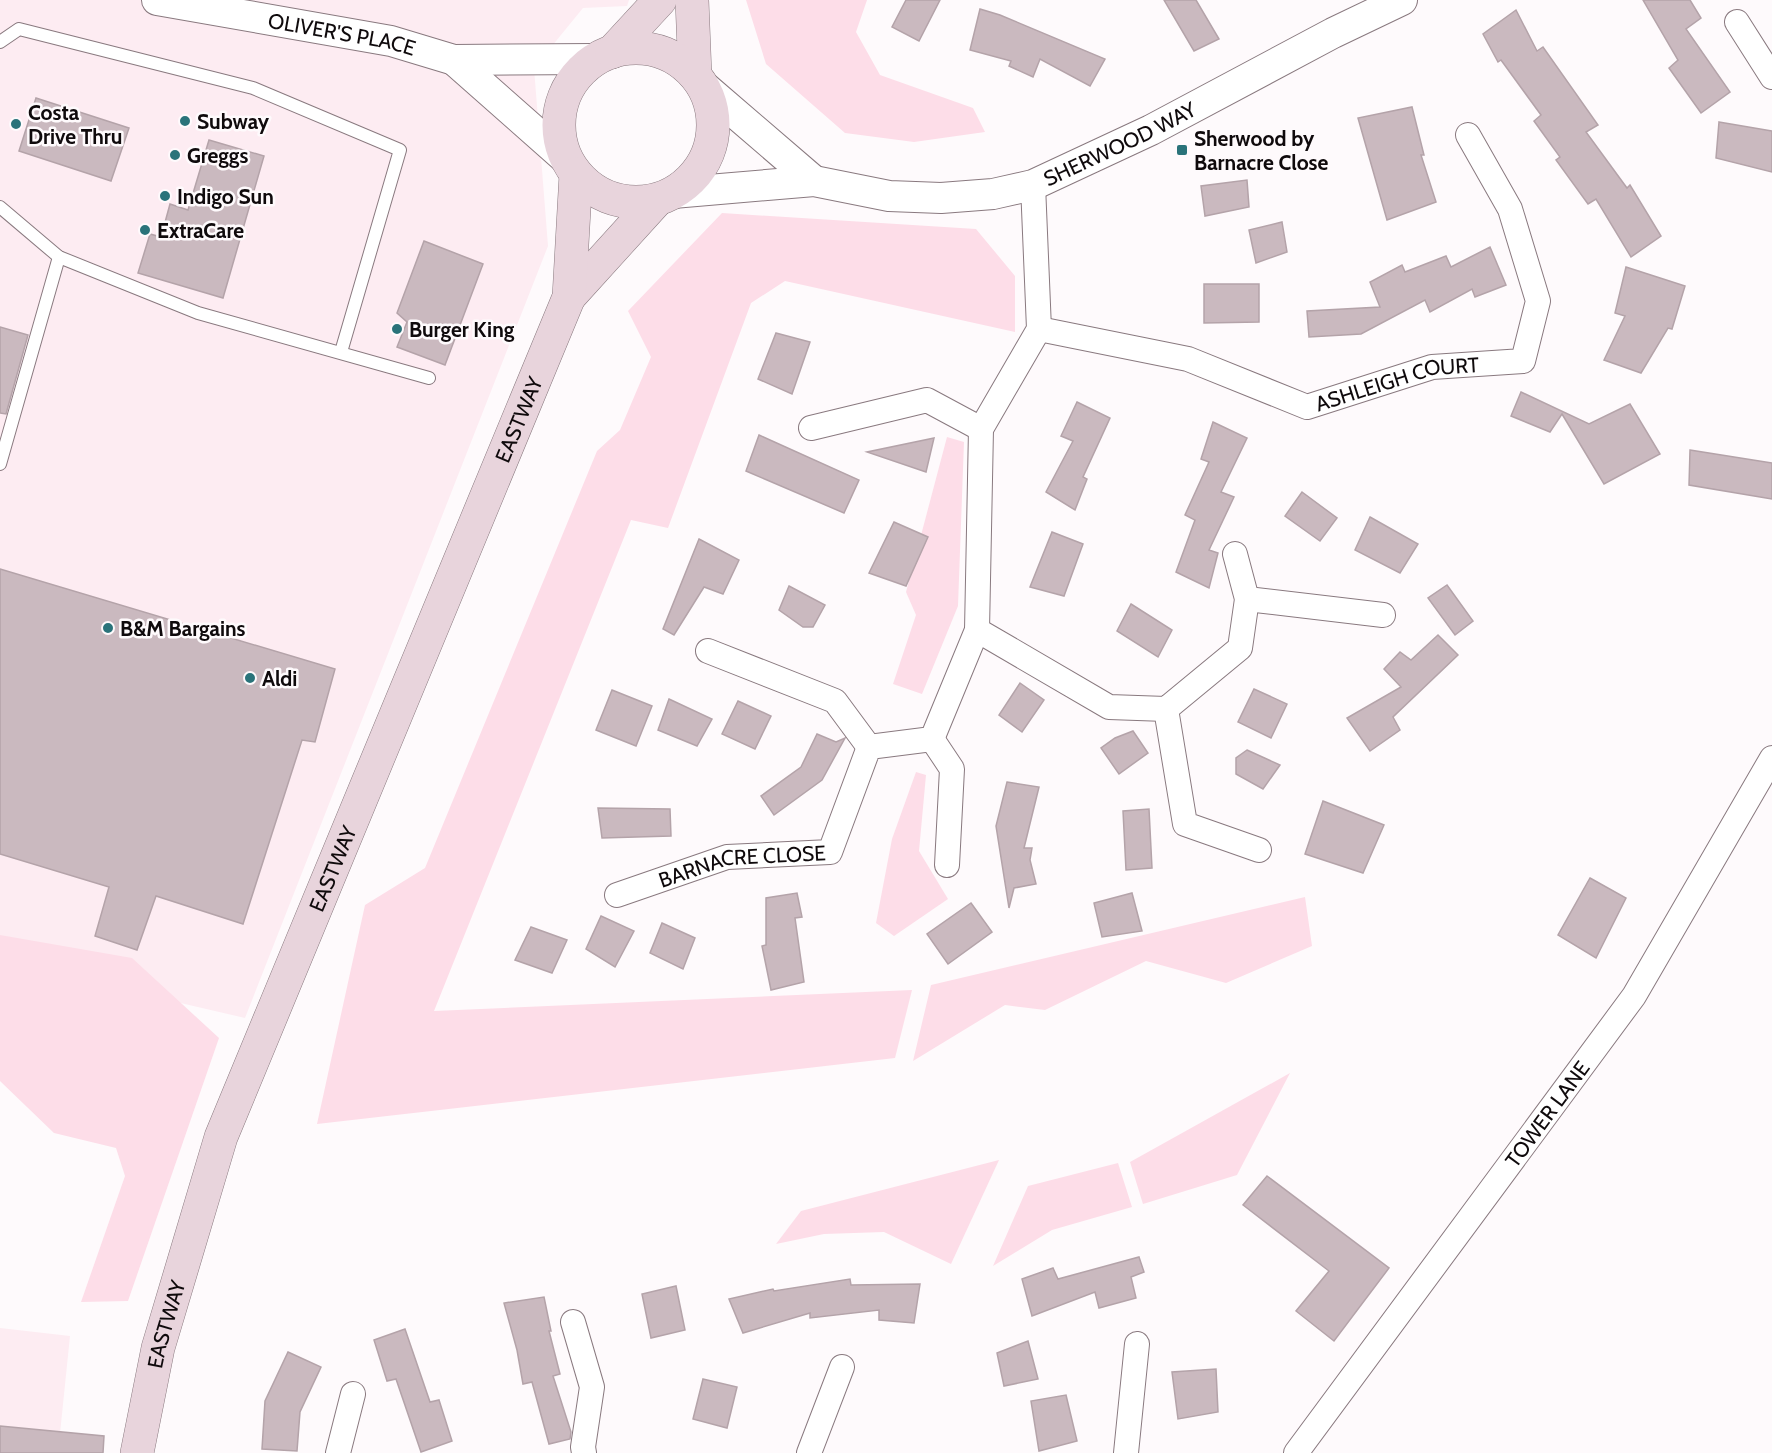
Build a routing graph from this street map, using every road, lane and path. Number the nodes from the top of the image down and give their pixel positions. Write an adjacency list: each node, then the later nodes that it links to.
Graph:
1 (157, 0): 8 (street, OLIVER'S PLACE)
2 (660, 0): 7 (main road)
3 (692, 0): 10 (main road)
4 (1402, 0): 14 (street, SHERWOOD WAY)
5 (1737, 22): 9 (street)
6 (0, 42): 20 (lane)
7 (604, 56): 8 (street, OLIVER'S PLACE); 10 (main road); 12 (main road)
8 (454, 60): 12 (street, OLIVER'S PLACE)
9 (1772, 77)
10 (698, 79): 13 (street, SHERWOOD WAY); 15 (main road)
11 (1467, 135): 19 (street, ASHLEIGH COURT)
12 (571, 166): 15 (main road); 18 (main road, EASTWAY)
13 (814, 181): 14 (street, SHERWOOD WAY); 15 (street, SHERWOOD WAY)
14 (1033, 185): 19 (street)
15 (665, 197): 18 (main road, EASTWAY)
16 (0, 207): 17 (lane)
17 (60, 256): 20 (lane); 24 (lane)
18 (569, 297): 41 (main road, EASTWAY)
19 (1039, 330): 23 (street)
20 (341, 352): 21 (lane)
21 (429, 378)
22 (811, 428): 23 (street)
23 (981, 429): 28 (street)
24 (0, 464)
25 (1235, 554): 26 (street)
26 (1247, 599): 27 (street); 30 (street)
27 (1383, 615)
28 (977, 630): 30 (street); 31 (street)
29 (708, 651): 32 (street)
30 (1166, 709): 34 (street)
31 (932, 739): 32 (street); 35 (street)
32 (869, 747): 36 (street, BARNACRE CLOSE)
33 (1772, 758): 46 (street, TOWER LANE)
34 (1259, 850)
35 (947, 865)
36 (618, 895)
37 (573, 1322): 43 (street)
38 (1137, 1344): 45 (street)
39 (842, 1367): 44 (street)
40 (353, 1394): 42 (street)
41 (137, 1453)
42 (338, 1453)
43 (584, 1453)
44 (809, 1453)
45 (1126, 1453)
46 (1296, 1453)

